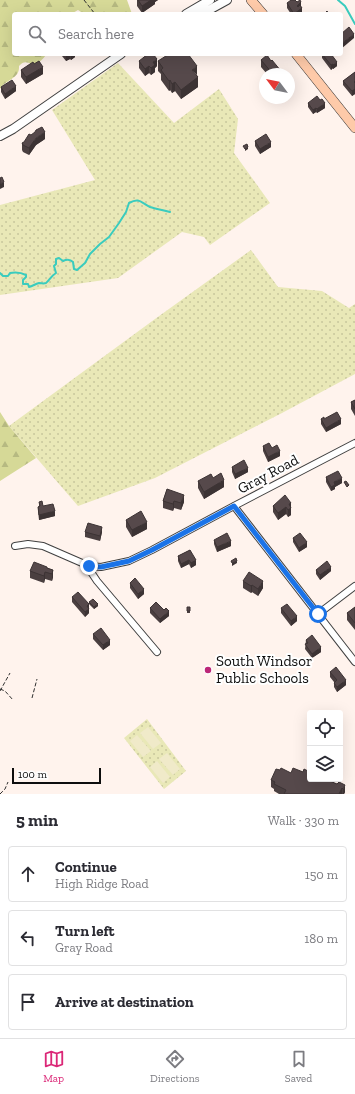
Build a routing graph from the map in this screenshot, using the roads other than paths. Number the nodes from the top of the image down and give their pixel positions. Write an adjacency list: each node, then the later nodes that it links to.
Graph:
1 (210, 0): 4 (street)
2 (227, 0): 5 (street)
3 (252, 0): 6 (main road)
4 (189, 12)
5 (202, 12)
6 (261, 12)
7 (118, 56): 10 (street)
8 (298, 56): 9 (main road)
9 (355, 128)
10 (0, 136)
11 (355, 443): 12 (street, Gray Road)
12 (234, 506): 14 (street, Gray Road); 16 (street)
13 (15, 546): 14 (street, Gray Road)
14 (89, 566): 17 (street)
15 (355, 586): 16 (street)
16 (318, 614): 18 (street)
17 (157, 652)
18 (355, 662)

